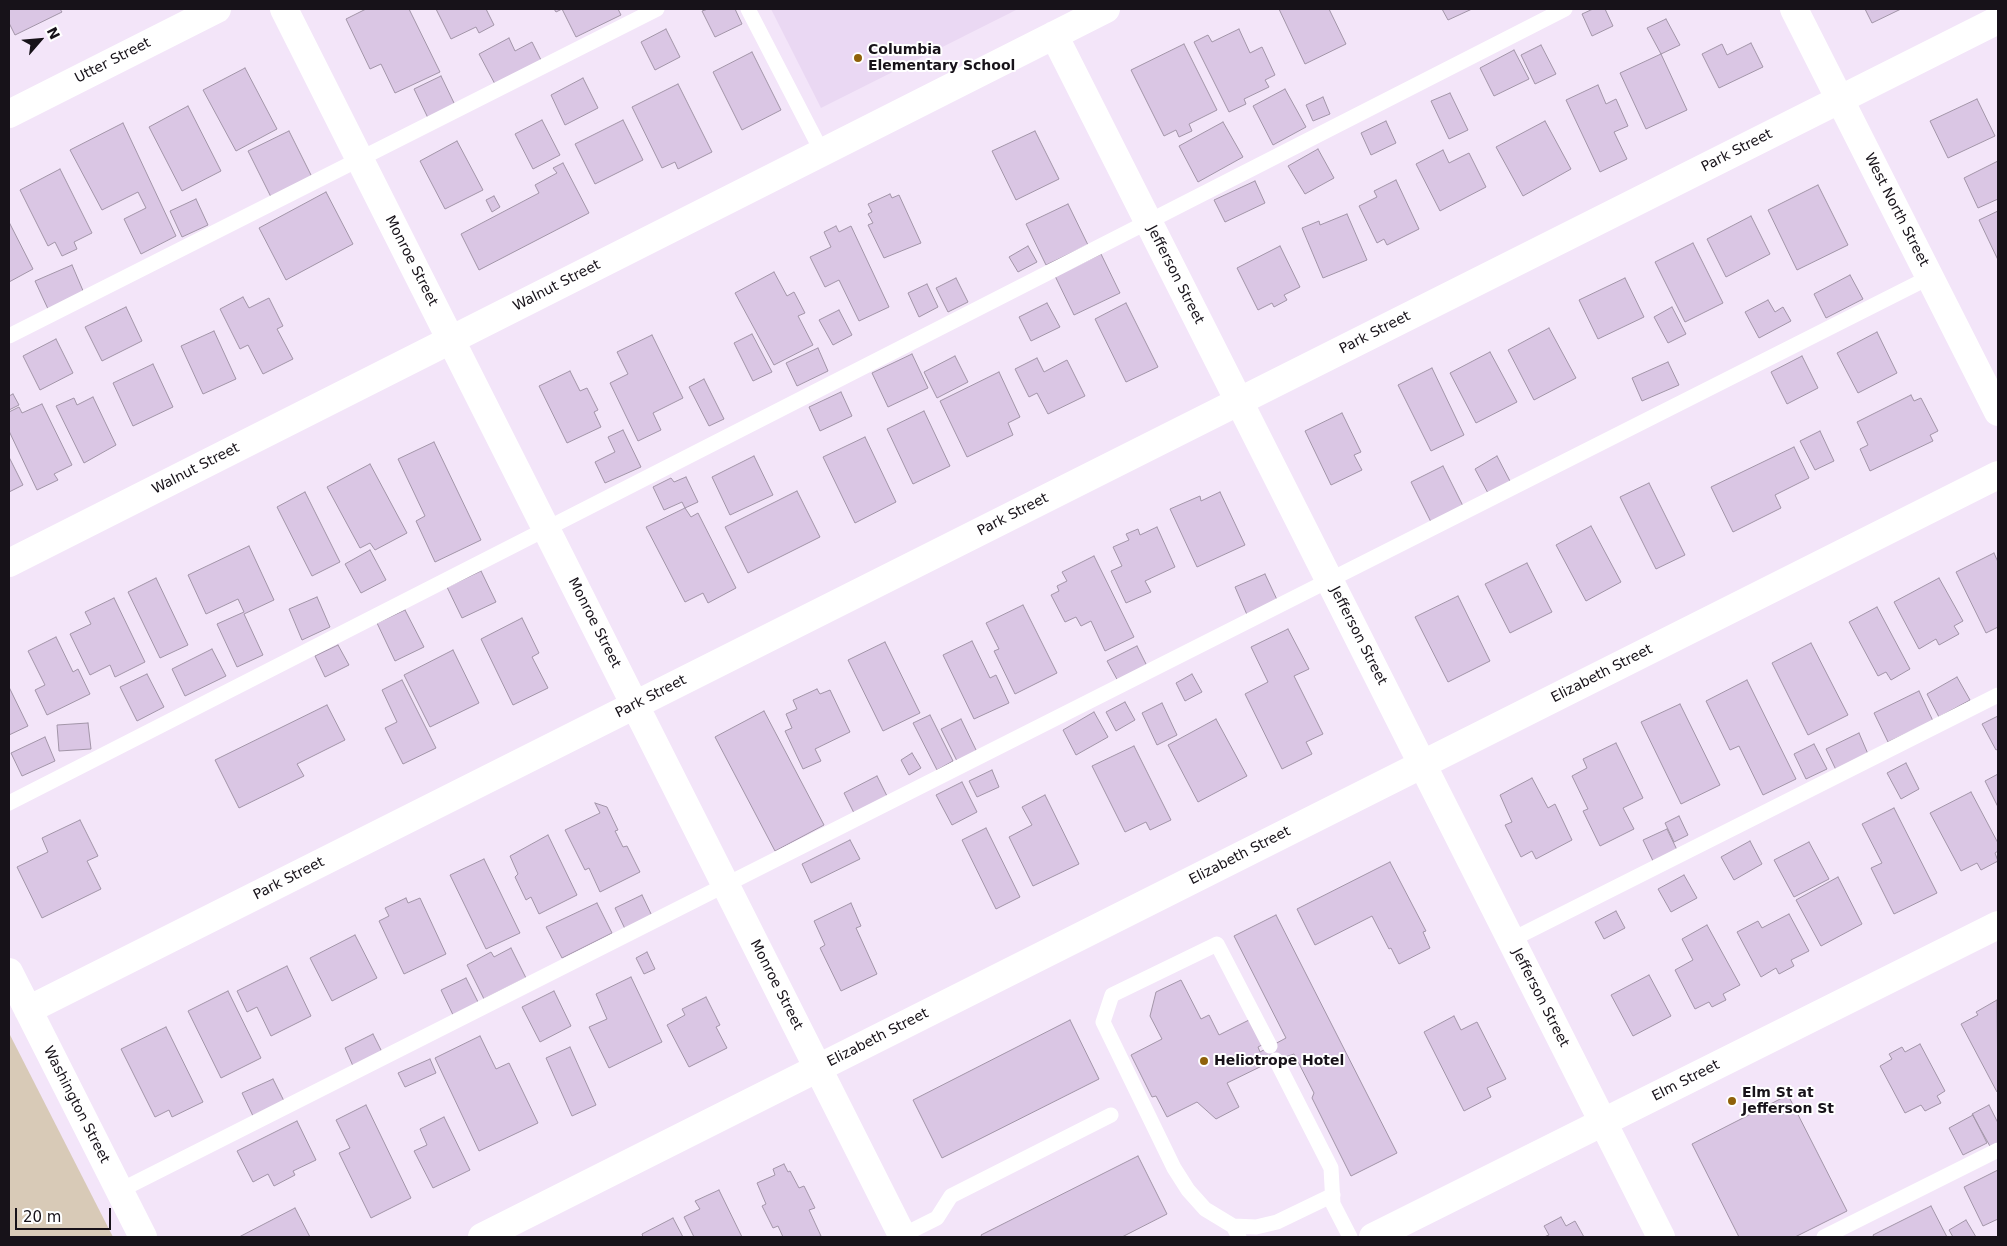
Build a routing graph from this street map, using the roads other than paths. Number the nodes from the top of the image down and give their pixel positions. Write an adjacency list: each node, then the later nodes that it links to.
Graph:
1 (217, 9): 11 (street, Utter Street)
2 (284, 9): 13 (street, Monroe Street)
3 (657, 9): 13 (lane)
4 (748, 9): 12 (lane)
5 (1106, 9): 9 (street, Walnut Street)
6 (1565, 9): 14 (lane)
7 (1794, 9): 10 (street, West North Street)
8 (1998, 20): 10 (street, Park Street)
9 (1054, 35): 12 (street, Walnut Street); 14 (street, Jefferson Street)
10 (1840, 99): 15 (street, West North Street); 18 (street, Park Street)
11 (9, 114)
12 (822, 152): 17 (street, Walnut Street)
13 (360, 159): 16 (lane); 17 (street, Monroe Street)
14 (1148, 221): 18 (street, Jefferson Street); 21 (lane)
15 (1930, 277): 19 (street, West North Street); 23 (lane)
16 (9, 336)
17 (450, 340): 21 (street, Monroe Street); 22 (street, Walnut Street)
18 (1239, 401): 23 (street, Jefferson Street); 25 (street, Park Street)
19 (1998, 412)
20 (1998, 474): 26 (street, Elizabeth Street)
21 (546, 529): 25 (street, Monroe Street); 27 (lane)
22 (9, 563)
23 (1329, 580): 26 (street, Jefferson Street); 28 (lane)
24 (1998, 695): 30 (lane)
25 (635, 705): 28 (street, Monroe Street); 32 (street, Park Street)
26 (1422, 764): 30 (street, Jefferson Street); 33 (street, Elizabeth Street)
27 (9, 803)
28 (726, 885): 33 (street, Monroe Street); 37 (lane)
29 (1998, 925): 35 (street, Elm Street)
30 (1511, 940): 35 (street, Jefferson Street)
31 (9, 972): 32 (street, Washington Street)
32 (28, 1010): 37 (street, Washington Street)
33 (818, 1068): 40 (street, Monroe Street); 42 (street, Elizabeth Street)
34 (1111, 1115): 40 (lane)
35 (1603, 1122): 44 (street, Elm Street); 45 (street, Jefferson Street)
36 (1998, 1150): 46 (lane)
37 (120, 1191): 41 (street, Washington Street)
38 (1332, 1195): 39 (lane); 39 (lane); 43 (lane)
39 (1236, 1232)
40 (903, 1236)
41 (142, 1237)
42 (482, 1237)
43 (1350, 1237)
44 (1373, 1237)
45 (1661, 1237)
46 (1824, 1237)

